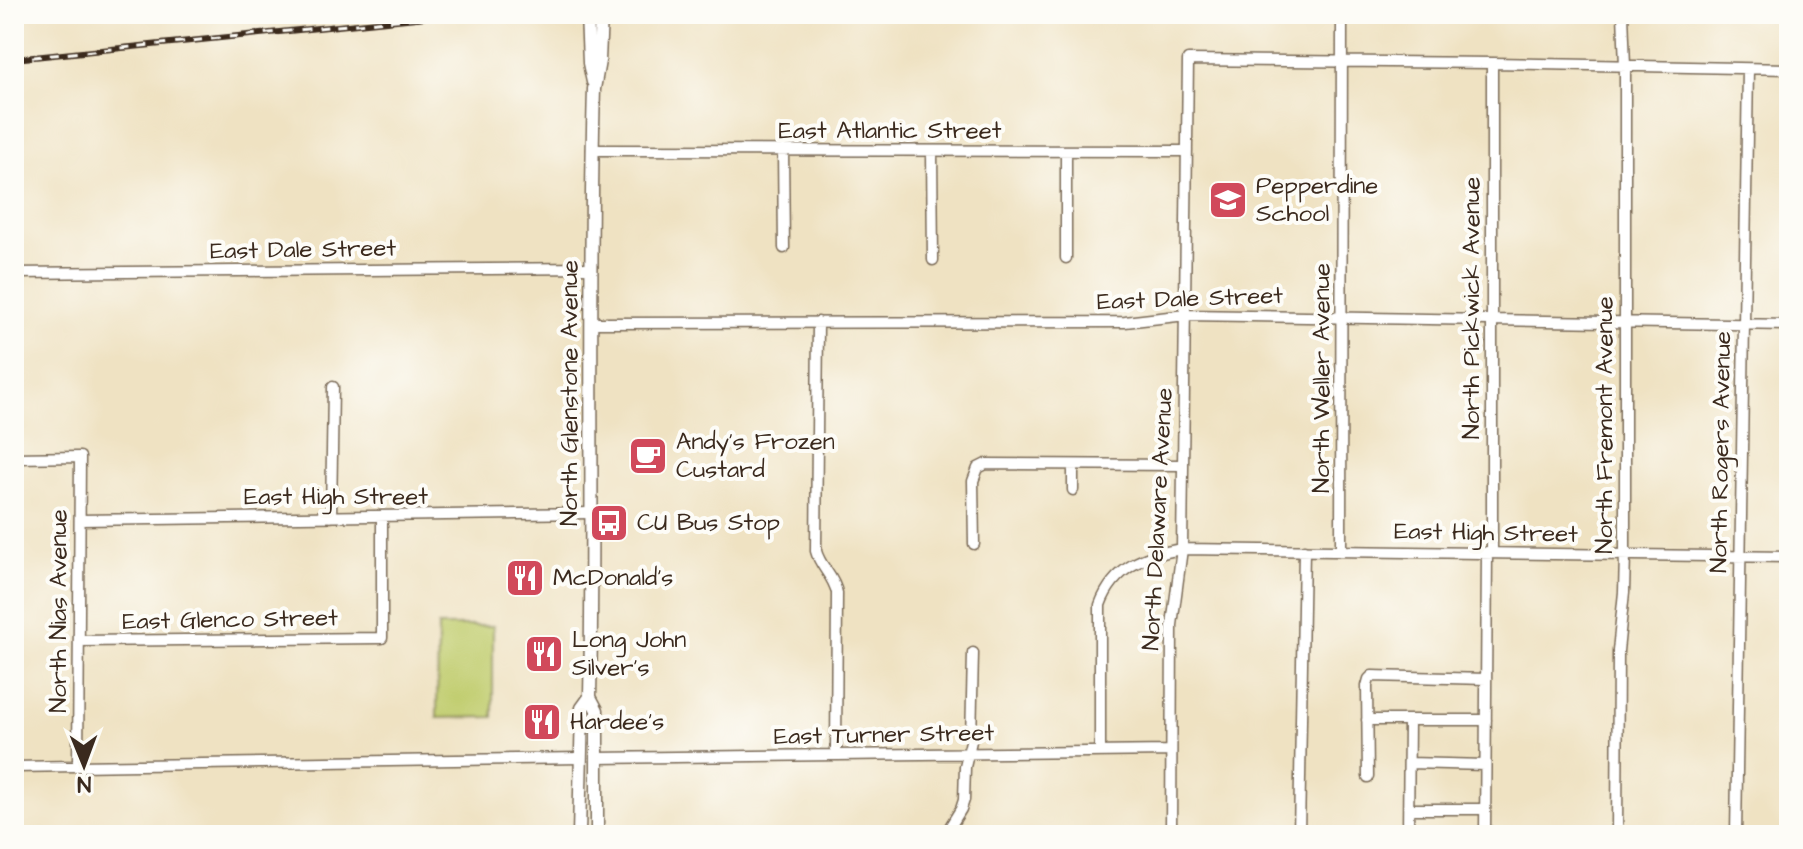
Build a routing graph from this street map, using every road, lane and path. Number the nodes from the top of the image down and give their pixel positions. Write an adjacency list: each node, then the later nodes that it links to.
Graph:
1 (587, 14): 10 (main road, North Glenstone Avenue)
2 (601, 14): 10 (main road, North Glenstone Avenue)
3 (1342, 14): 5 (street, North Weller Avenue)
4 (1623, 14): 7 (street, North Fremont Avenue)
5 (1341, 61): 6 (street); 14 (street, North Delaware Avenue); 22 (street, North Weller Avenue)
6 (1492, 63): 7 (street); 23 (street, North Pickwick Avenue)
7 (1625, 66): 8 (street); 26 (street, North Fremont Avenue)
8 (1748, 69): 9 (street); 27 (street, North Rogers Avenue)
9 (1789, 69)
10 (594, 89): 11 (main road, North Glenstone Avenue)
11 (592, 150): 12 (street, East Atlantic Street); 19 (main road, North Glenstone Avenue)
12 (783, 150): 15 (street, East Atlantic Street); 16 (street)
13 (1066, 151): 14 (street, East Atlantic Street); 15 (street, East Atlantic Street); 17 (street)
14 (1187, 151): 21 (street, North Delaware Avenue)
15 (932, 152): 18 (street)
16 (784, 248)
17 (1066, 258)
18 (933, 260)
19 (592, 268): 20 (street, East Dale Street); 25 (main road, North Glenstone Avenue)
20 (14, 273)
21 (1186, 315): 22 (street, East Dale Street); 24 (street, East Dale Street); 31 (street, North Delaware Avenue)
22 (1342, 317): 23 (street, East Dale Street); 41 (street, North Weller Avenue)
23 (1491, 321): 26 (street, East Dale Street); 42 (street, North Pickwick Avenue)
24 (818, 322): 25 (street, East Dale Street); 56 (street)
25 (592, 323): 34 (main road, North Glenstone Avenue)
26 (1625, 323): 27 (street, East Dale Street); 43 (street, North Fremont Avenue)
27 (1743, 325): 28 (street, East Dale Street); 44 (street, North Rogers Avenue)
28 (1789, 325)
29 (333, 387): 35 (street)
30 (14, 458): 37 (street, North Nias Avenue)
31 (1183, 465): 32 (street); 39 (street, North Delaware Avenue)
32 (1073, 466): 33 (street); 38 (street)
33 (1073, 490)
34 (592, 513): 36 (street, East High Street); 49 (main road, North Glenstone Avenue)
35 (331, 517): 36 (street, East High Street); 37 (street, East High Street)
36 (382, 517): 46 (street, East Glenco Street)
37 (80, 520): 46 (street, North Nias Avenue)
38 (974, 544)
39 (1182, 549): 40 (street, East High Street); 53 (street, East High Street); 54 (street, North Delaware Avenue)
40 (1304, 550): 41 (street, East High Street); 70 (street)
41 (1341, 550): 42 (street, East High Street)
42 (1489, 552): 43 (street, East High Street); 48 (street, North Pickwick Avenue)
43 (1625, 555): 44 (street, East High Street); 73 (street, North Fremont Avenue)
44 (1740, 556): 45 (street, East High Street); 74 (street, North Rogers Avenue)
45 (1789, 557)
46 (79, 641): 61 (street, North Nias Avenue)
47 (973, 653): 55 (street)
48 (1486, 679): 50 (street); 52 (street, North Pickwick Avenue)
49 (586, 703): 57 (main road, North Glenstone Avenue); 58 (main road, North Glenstone Avenue)
50 (1367, 720): 51 (street); 63 (street)
51 (1409, 720): 52 (street); 59 (street)
52 (1486, 720): 60 (street, North Pickwick Avenue)
53 (1100, 751): 54 (street, East Turner Street); 55 (street, East Turner Street)
54 (1171, 751): 69 (street, North Delaware Avenue)
55 (969, 754): 56 (street, East Turner Street); 68 (street)
56 (836, 755): 58 (street, East Turner Street)
57 (581, 758): 61 (street); 66 (main road); 67 (main road, North Glenstone Avenue)
58 (597, 758): 66 (main road, North Glenstone Avenue)
59 (1409, 763): 60 (street); 64 (street)
60 (1485, 765): 65 (street, North Pickwick Avenue)
61 (78, 766): 62 (street)
62 (14, 767)
63 (1368, 777)
64 (1409, 809): 65 (street); 71 (street)
65 (1485, 809): 72 (street, North Pickwick Avenue)
66 (597, 830)
67 (579, 835)
68 (948, 835)
69 (1171, 835)
70 (1299, 835)
71 (1408, 835)
72 (1485, 835)
73 (1617, 835)
74 (1736, 835)

